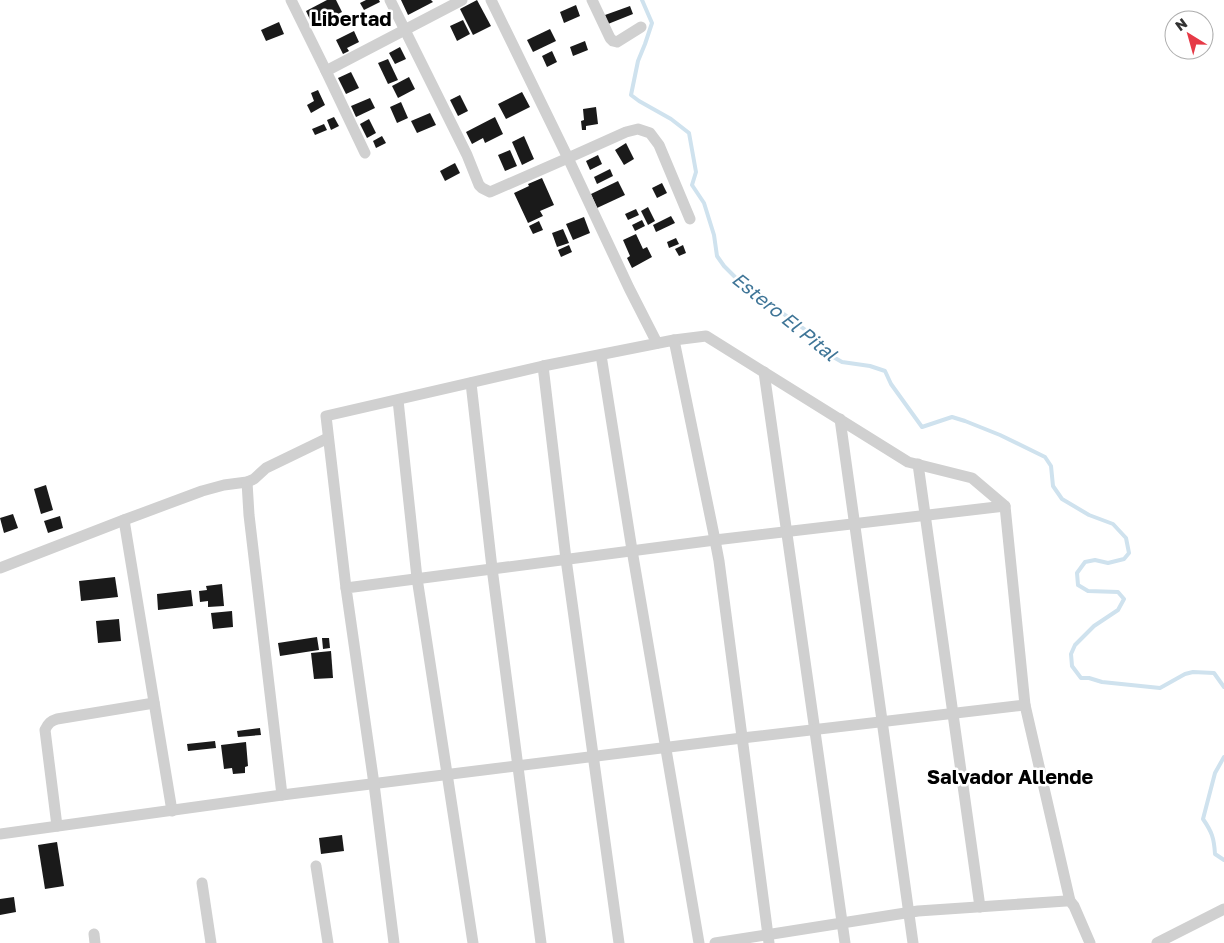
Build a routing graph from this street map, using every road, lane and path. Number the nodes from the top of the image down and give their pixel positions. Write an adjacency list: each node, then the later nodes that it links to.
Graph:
1 (291, 0): 8 (street)
2 (390, 0): 7 (street)
3 (462, 0): 7 (street)
4 (491, 0): 10 (street)
5 (592, 0): 6 (street)
6 (641, 27)
7 (405, 30): 8 (street); 10 (street)
8 (326, 71): 9 (street)
9 (365, 153)
10 (568, 158): 11 (street); 13 (street)
11 (690, 219)
12 (674, 340): 13 (street); 16 (street); 28 (street)
13 (657, 343): 14 (street)
14 (600, 355): 15 (street); 29 (street)
15 (542, 366): 17 (street); 30 (street)
16 (764, 372): 19 (street); 27 (street)
17 (471, 382): 18 (street); 32 (street)
18 (398, 400): 20 (street); 33 (street)
19 (840, 420): 21 (street); 26 (street)
20 (328, 438): 22 (street); 34 (street)
21 (918, 464): 23 (street); 24 (street)
22 (248, 482): 25 (street); 46 (street)
23 (1005, 506): 24 (street); 36 (street)
24 (925, 515): 26 (street); 37 (street)
25 (124, 520): 31 (street); 35 (street)
26 (855, 524): 27 (street); 38 (street)
27 (787, 532): 28 (street); 39 (street)
28 (715, 540): 29 (street); 40 (street)
29 (632, 550): 30 (street); 41 (street)
30 (566, 559): 32 (street); 42 (street)
31 (0, 568)
32 (492, 568): 33 (street); 43 (street)
33 (417, 578): 34 (street); 44 (street)
34 (346, 588): 45 (street)
35 (154, 703): 47 (street); 48 (street)
36 (1024, 705): 37 (street); 52 (street)
37 (953, 714): 38 (street); 53 (street)
38 (883, 722): 39 (street); 55 (street)
39 (815, 729): 40 (street); 56 (street)
40 (742, 738): 41 (street); 57 (street)
41 (665, 747): 42 (street); 64 (street)
42 (593, 756): 43 (street); 63 (street)
43 (518, 766): 44 (street); 62 (street)
44 (446, 774): 45 (street); 61 (street)
45 (374, 784): 46 (street); 60 (street)
46 (282, 795): 47 (street)
47 (172, 810): 48 (street)
48 (57, 826): 49 (street)
49 (0, 834)
50 (316, 866): 59 (street)
51 (202, 883): 58 (street)
52 (1070, 902): 53 (street); 68 (street)
53 (980, 907): 55 (street)
54 (1224, 909): 69 (street)
55 (909, 912): 56 (street); 67 (street)
56 (842, 923): 57 (street); 66 (street)
57 (769, 939): 65 (street)
58 (211, 943)
59 (328, 943)
60 (394, 943)
61 (473, 943)
62 (541, 943)
63 (619, 943)
64 (699, 943)
65 (715, 943)
66 (845, 943)
67 (913, 943)
68 (1090, 943)
69 (1157, 943)

